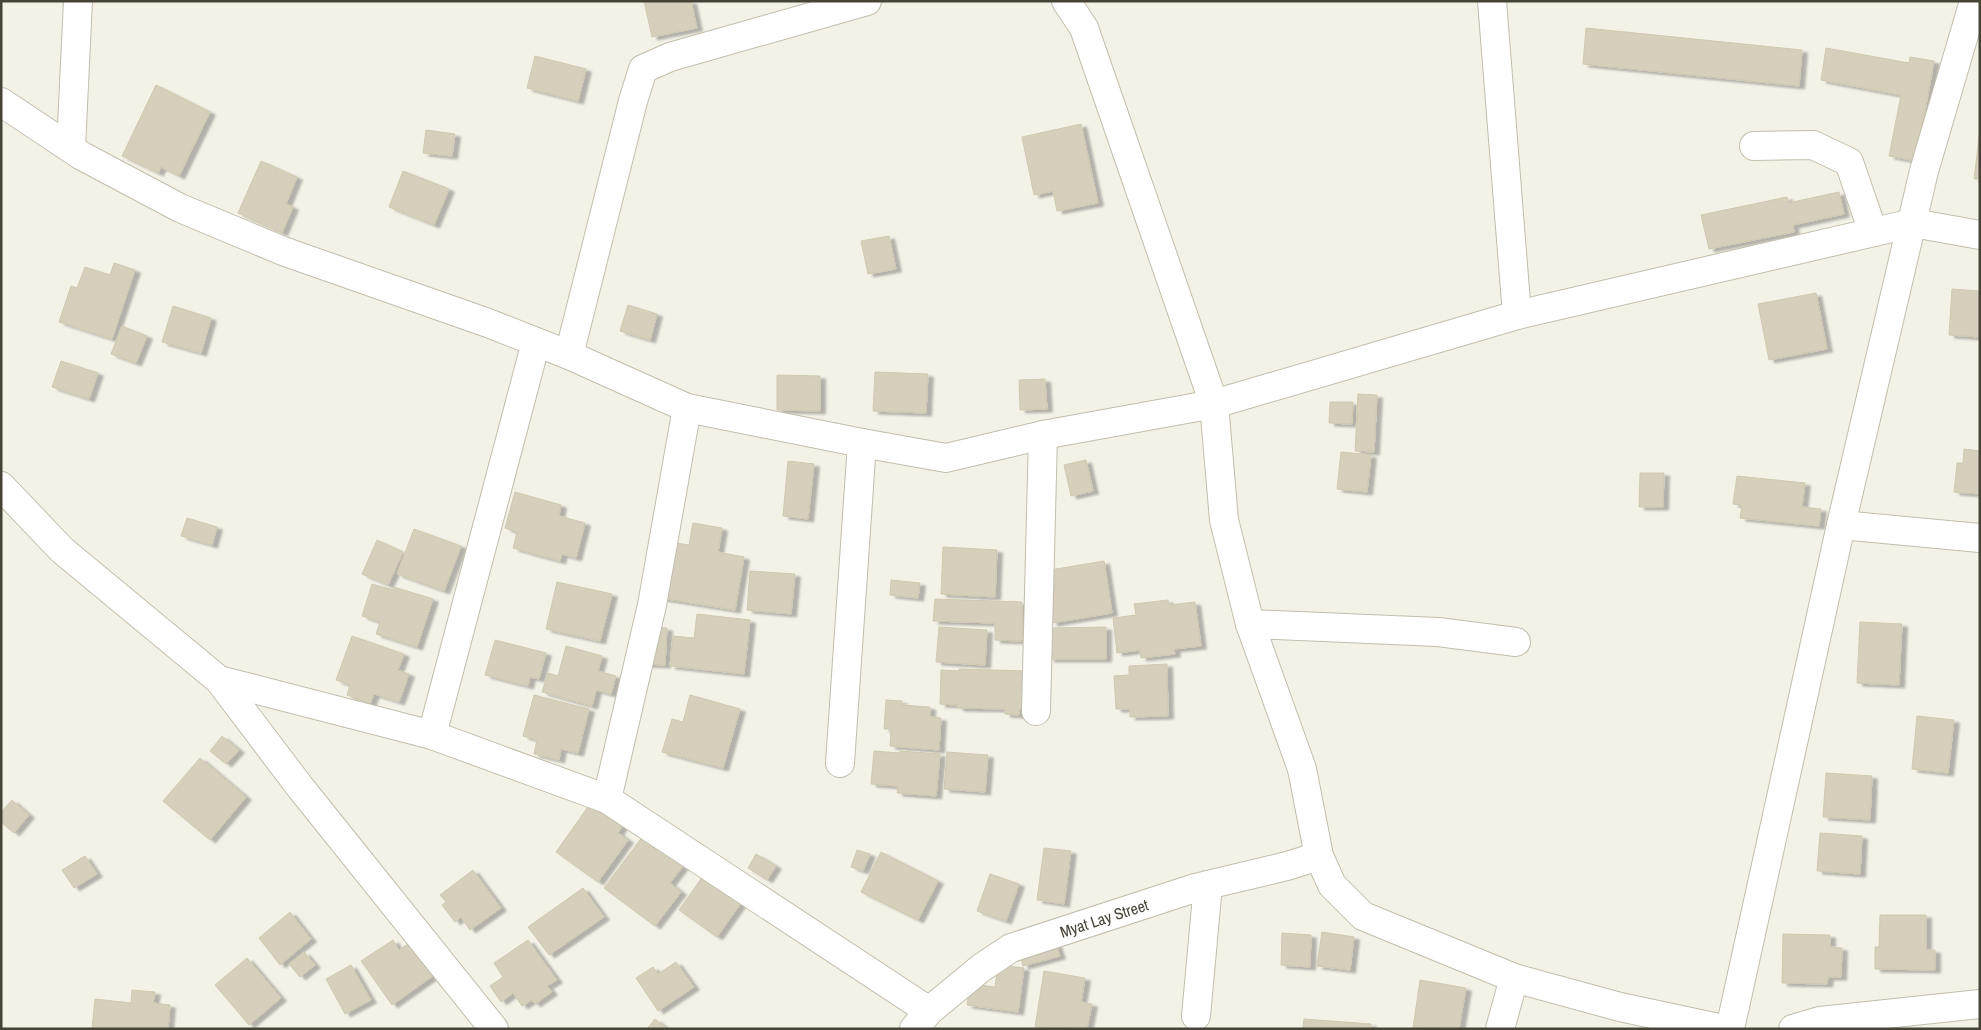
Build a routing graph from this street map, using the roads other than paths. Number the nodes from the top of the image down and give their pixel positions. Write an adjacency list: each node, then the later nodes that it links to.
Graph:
1 (78, 1): 8 (street)
2 (867, 1): 14 (street)
3 (1066, 1): 15 (street)
4 (1492, 1): 12 (street)
5 (1974, 1): 9 (street)
6 (1, 102): 8 (street)
7 (1754, 146): 10 (street)
8 (72, 148): 13 (street)
9 (1913, 223): 10 (street); 11 (street); 20 (street)
10 (1873, 232): 12 (street)
11 (1980, 235)
12 (1517, 314): 15 (street)
13 (536, 342): 14 (street); 26 (street)
14 (569, 355): 16 (street)
15 (1214, 404): 17 (street); 22 (street)
16 (687, 408): 18 (street); 28 (street)
17 (1043, 434): 18 (street); 25 (street)
18 (862, 443): 27 (street)
19 (1, 486): 24 (street)
20 (1841, 525): 21 (street); 38 (street)
21 (1980, 538)
22 (1250, 624): 23 (street); 29 (street)
23 (1516, 642)
24 (219, 680): 26 (street); 35 (street)
25 (1036, 710)
26 (432, 735): 28 (street)
27 (840, 763)
28 (606, 799): 34 (street)
29 (1319, 856): 30 (street, Myat Lay Street); 31 (street)
30 (1208, 885): 33 (street); 34 (street, Myat Lay Street)
31 (1514, 978): 36 (street); 37 (street)
32 (1980, 1004): 39 (street)
33 (1196, 1016)
34 (921, 1020)
35 (494, 1029)
36 (1500, 1029)
37 (1723, 1029)
38 (1730, 1029)
39 (1793, 1029)

